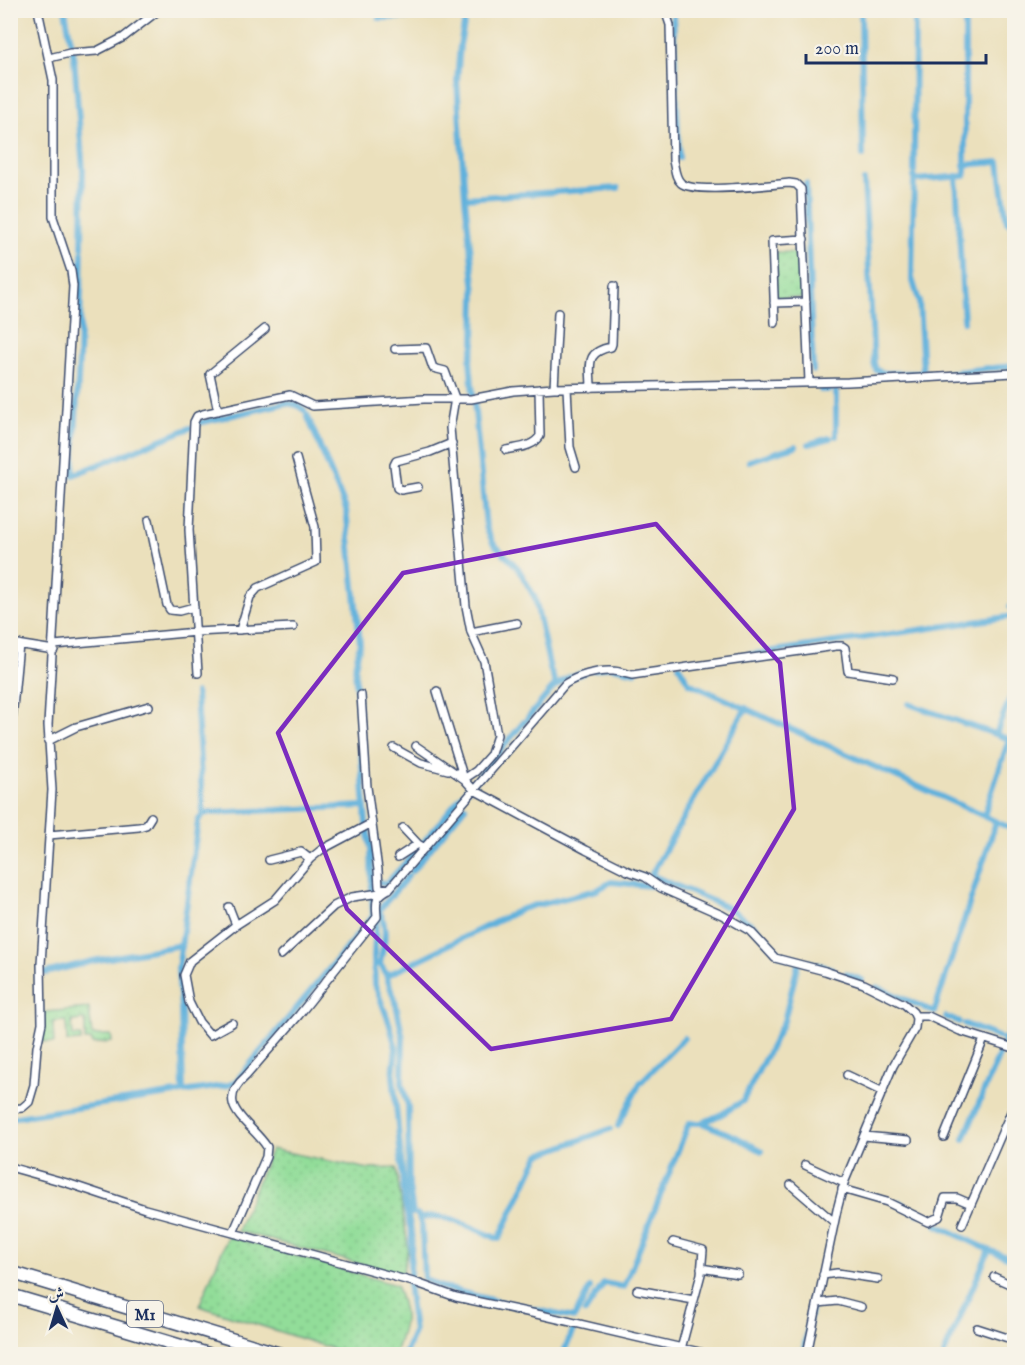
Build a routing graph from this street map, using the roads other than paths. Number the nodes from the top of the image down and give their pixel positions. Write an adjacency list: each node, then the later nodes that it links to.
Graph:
1 (38, 10): 4 (street)
2 (159, 10): 4 (street)
3 (665, 10): 5 (street)
4 (49, 58): 35 (street)
5 (804, 239): 7 (street); 8 (street)
6 (614, 286): 17 (street)
7 (806, 302): 8 (street); 14 (street)
8 (774, 303): 10 (street)
9 (558, 313): 15 (street)
10 (775, 323)
11 (265, 328): 20 (street)
12 (395, 349): 19 (street)
13 (1014, 373): 14 (street)
14 (809, 382): 17 (street)
15 (554, 388): 16 (street); 18 (street)
16 (567, 388): 17 (street); 24 (street)
17 (591, 388)
18 (539, 389): 19 (street); 22 (street)
19 (455, 398): 20 (street); 21 (street)
20 (218, 411): 27 (street)
21 (452, 443): 25 (street); 32 (street)
22 (506, 450)
23 (296, 458): 30 (street)
24 (576, 466)
25 (418, 487)
26 (149, 520): 27 (street)
27 (194, 608): 31 (street)
28 (517, 623): 32 (street)
29 (293, 627): 30 (street)
30 (240, 630): 31 (street)
31 (196, 632): 35 (street); 36 (street)
32 (471, 632): 46 (street)
33 (10, 643): 34 (street)
34 (19, 644): 35 (street); 41 (street)
35 (54, 648): 42 (street)
36 (198, 673)
37 (893, 678): 47 (street)
38 (437, 691): 46 (street)
39 (361, 695): 49 (street)
40 (149, 706): 42 (street)
41 (10, 740)
42 (48, 741): 51 (street)
43 (416, 746): 45 (street)
44 (394, 748): 45 (street)
45 (453, 772): 46 (street)
46 (464, 779): 47 (street)
47 (474, 790): 52 (street); 61 (street)
48 (151, 817): 51 (street)
49 (370, 824): 54 (street); 56 (street)
50 (404, 828): 52 (street)
51 (49, 835): 68 (street)
52 (421, 846): 53 (street); 56 (street)
53 (398, 857)
54 (310, 859): 55 (street); 59 (street)
55 (269, 860)
56 (389, 889): 57 (street)
57 (380, 893): 60 (street); 79 (street)
58 (229, 908): 59 (street)
59 (237, 925): 62 (street)
60 (281, 955)
61 (915, 1016): 63 (street); 66 (street)
62 (232, 1023)
63 (984, 1039): 64 (street); 70 (street)
64 (1014, 1048)
65 (847, 1075): 66 (street)
66 (883, 1092): 69 (street)
67 (1014, 1105): 76 (street)
68 (10, 1109)
69 (864, 1136): 71 (street); 75 (street)
70 (944, 1137)
71 (908, 1140)
72 (805, 1165): 75 (street)
73 (10, 1167): 79 (street)
74 (791, 1185): 77 (street)
75 (843, 1186): 76 (street); 77 (street)
76 (972, 1204): 78 (street)
77 (834, 1222): 84 (street)
78 (962, 1225)
79 (233, 1233): 95 (street)
80 (674, 1242): 81 (street)
81 (701, 1268): 83 (street); 90 (street)
82 (10, 1272): 97 (highway, M1)
83 (738, 1274)
84 (823, 1275): 86 (street); 91 (street)
85 (994, 1277): 87 (street)
86 (878, 1279)
87 (1014, 1286)
88 (637, 1290): 90 (street)
89 (10, 1295): 96 (highway, M1)
90 (694, 1300): 95 (street)
91 (818, 1303): 92 (street); 99 (street)
92 (861, 1307)
93 (977, 1328): 94 (street)
94 (1014, 1340)
95 (681, 1348): 98 (street)
96 (208, 1354)
97 (280, 1354)
98 (708, 1354)
99 (807, 1354)

